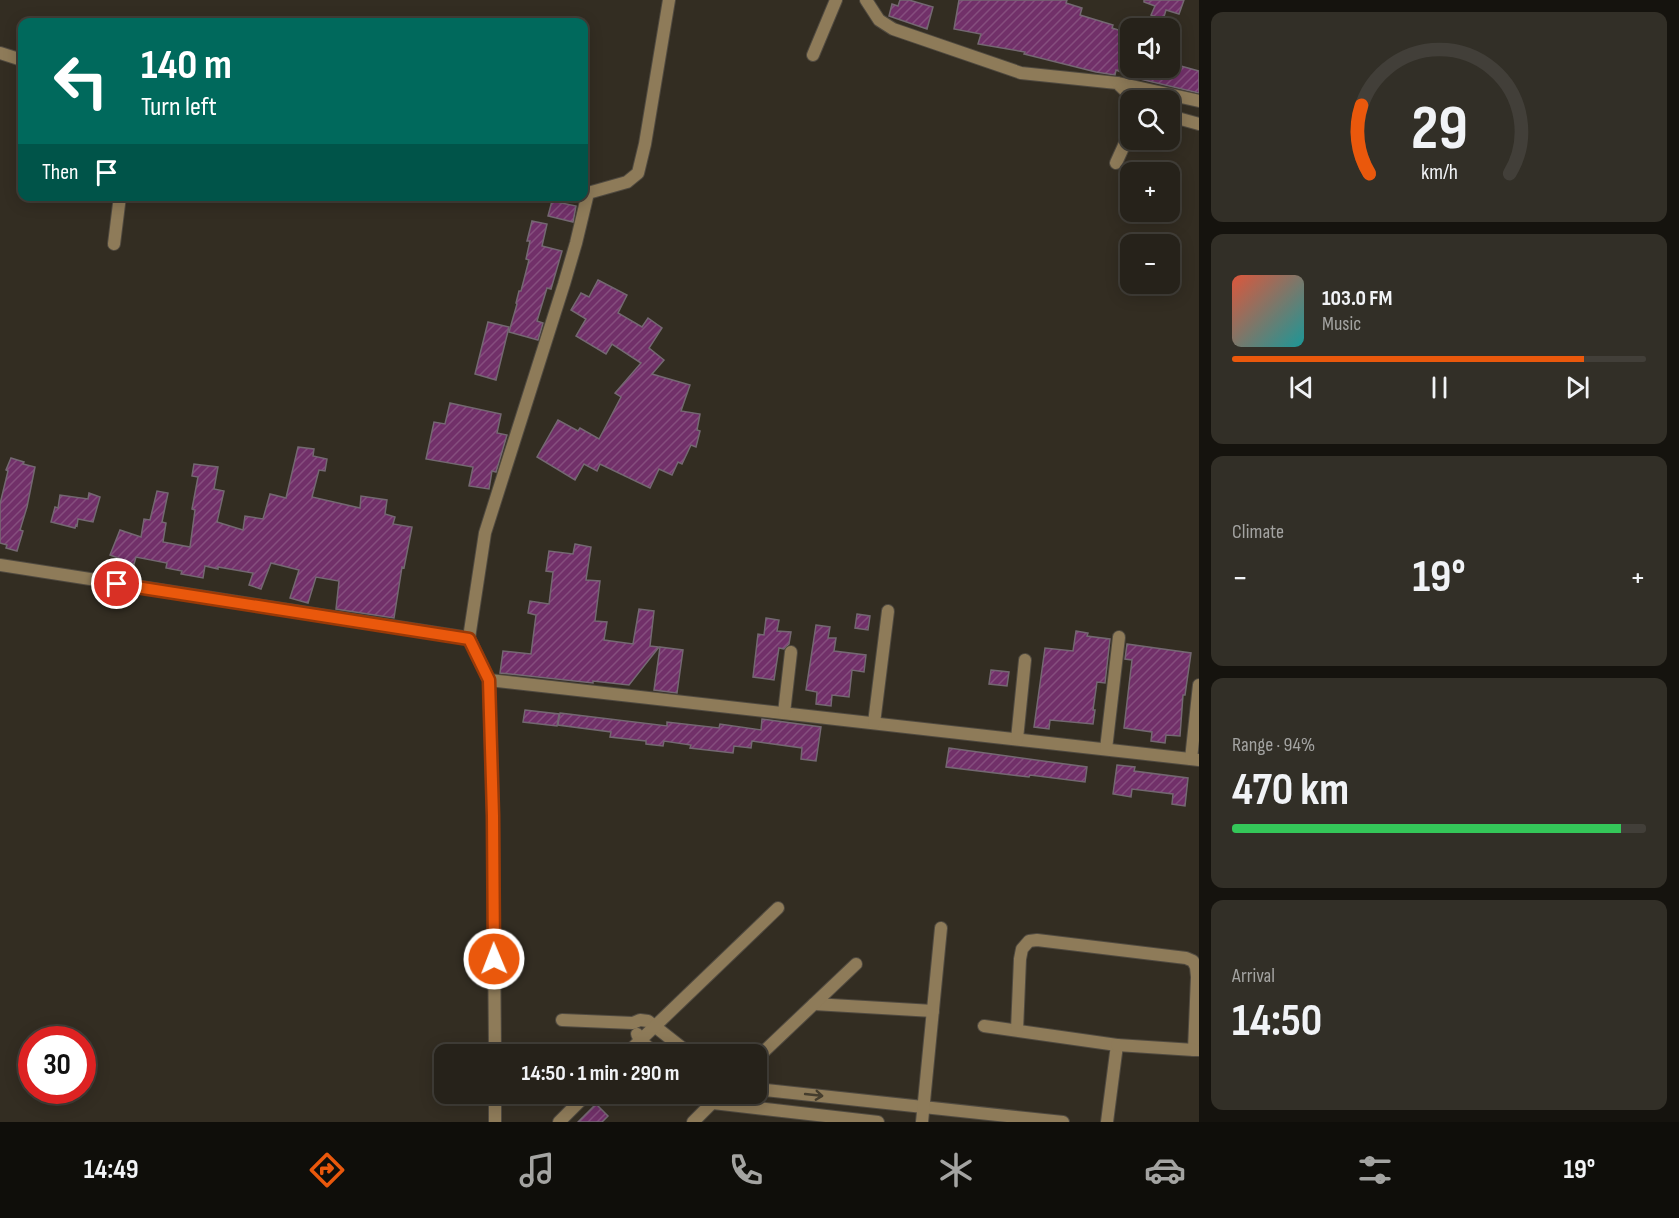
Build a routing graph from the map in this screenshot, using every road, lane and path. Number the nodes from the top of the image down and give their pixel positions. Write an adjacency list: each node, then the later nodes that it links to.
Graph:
1 (669, 0): 14 (street)
2 (836, 2): 5 (street)
3 (868, 3): 7 (street)
4 (0, 53): 6 (street)
5 (813, 55)
6 (18, 59)
7 (1118, 83): 8 (street); 9 (street)
8 (1125, 90)
9 (1199, 101)
10 (1180, 119): 11 (street)
11 (1199, 124)
12 (1122, 150): 13 (street)
13 (1116, 163)
14 (588, 192)
15 (119, 201): 17 (street)
16 (584, 201): 21 (street)
17 (114, 244)
18 (0, 566): 21 (street)
19 (888, 610): 27 (street)
20 (1119, 637): 29 (street)
21 (469, 639): 24 (street)
22 (791, 652): 26 (street)
23 (1025, 660): 28 (street)
24 (489, 680): 26 (street); 42 (street)
25 (1199, 685): 30 (street)
26 (784, 713): 27 (street)
27 (874, 723): 28 (street)
28 (1017, 739): 29 (street)
29 (1106, 749): 30 (street)
30 (1195, 759)
31 (777, 908): 38 (street)
32 (941, 928): 35 (street)
33 (856, 964): 34 (street)
34 (814, 1004): 35 (street); 47 (street)
35 (933, 1011): 54 (street)
36 (562, 1020): 37 (street)
37 (633, 1023): 38 (street); 41 (street)
38 (656, 1026): 41 (street); 45 (street)
39 (984, 1026): 40 (street)
40 (1017, 1030): 46 (street); 48 (street)
41 (640, 1040): 43 (street); 44 (street)
42 (495, 1044)
43 (636, 1044)
44 (645, 1044)
45 (678, 1044)
46 (1117, 1044): 48 (street); 61 (street)
47 (767, 1049)
48 (1196, 1050)
49 (767, 1090): 54 (street, one-way to 54)
50 (495, 1104): 55 (street)
51 (577, 1104): 56 (street)
52 (711, 1104): 57 (street)
53 (721, 1104): 58 (street)
54 (924, 1107): 59 (street); 60 (street)
55 (495, 1122)
56 (559, 1122)
57 (693, 1122)
58 (878, 1122)
59 (922, 1122)
60 (1063, 1122)
61 (1107, 1122)

